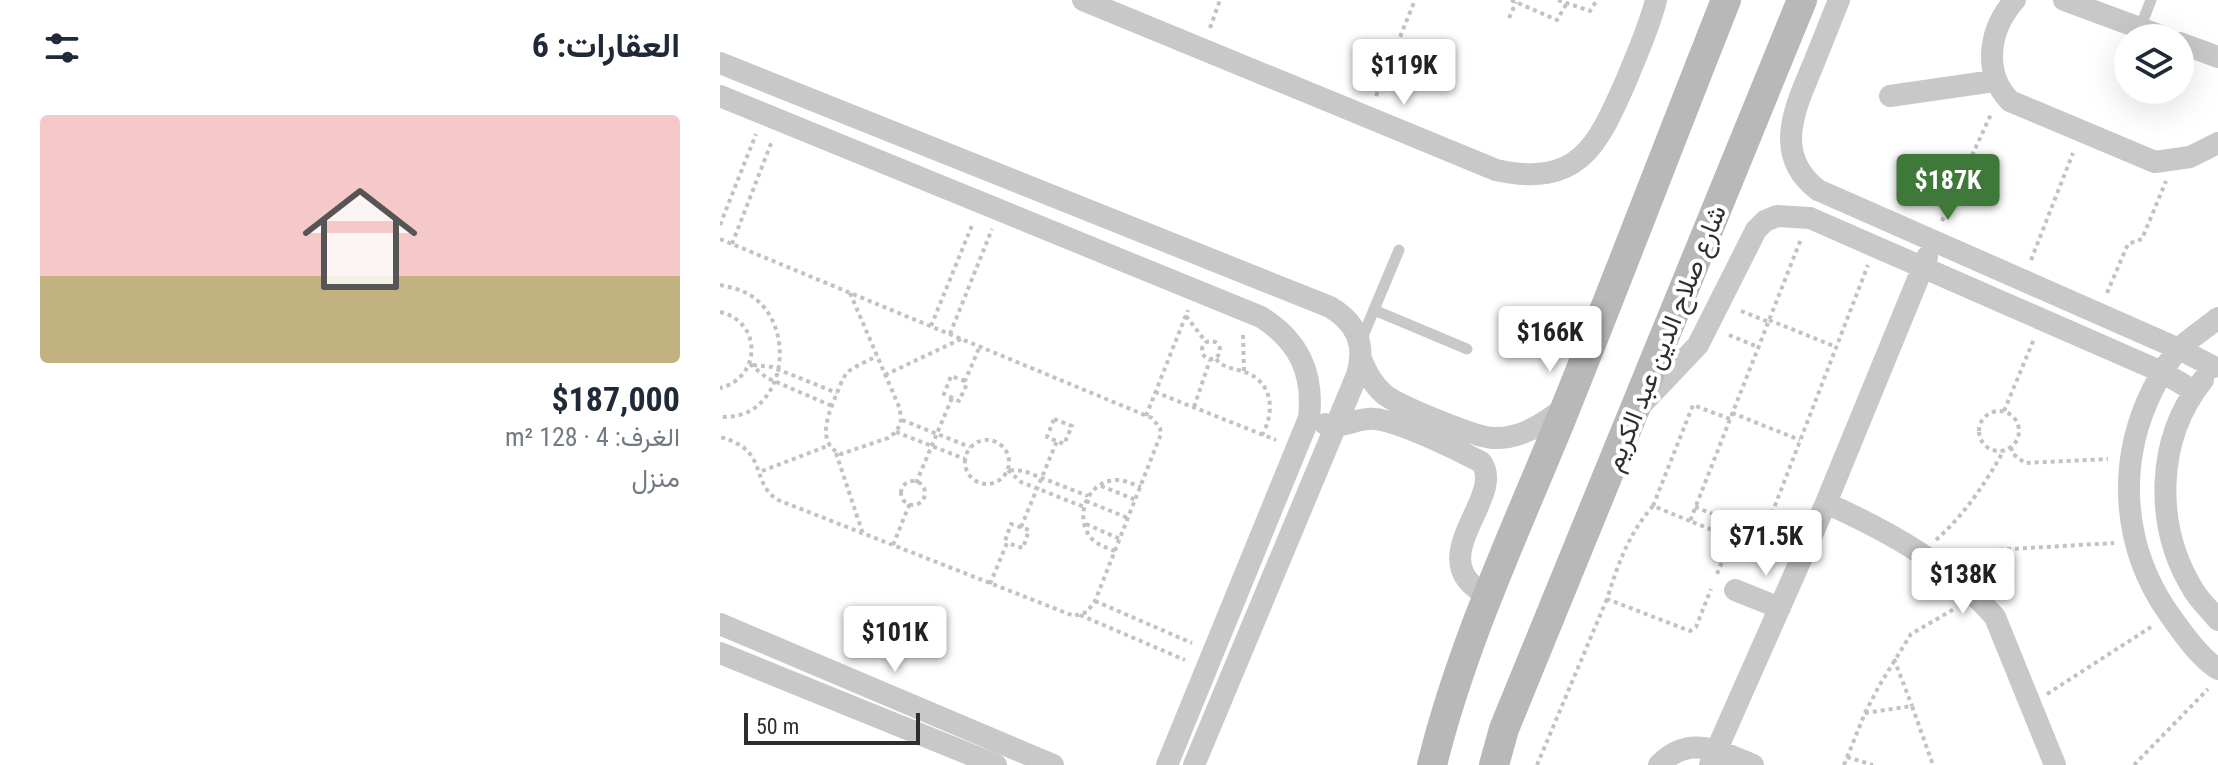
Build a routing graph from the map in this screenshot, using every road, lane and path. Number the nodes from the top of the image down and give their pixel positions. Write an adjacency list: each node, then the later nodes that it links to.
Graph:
1 (1083, 0): 18 (street)
2 (1220, 0): 18 (path)
3 (1415, 0): 26 (path)
4 (1558, 0): 14 (path)
5 (1597, 0): 14 (path)
6 (1656, 0): 26 (street)
7 (1726, 0): 79 (main road)
8 (1802, 0): 82 (main road, شارع صلاح الدين عبد الكريم)
9 (1839, 0): 35 (street)
10 (2015, 0): 22 (street)
11 (2064, 0): 16 (street)
12 (2151, 0): 17 (lane)
13 (1518, 2): 14 (path); 15 (path)
14 (1567, 3)
15 (1509, 18)
16 (2129, 24)
17 (2142, 24)
18 (1201, 48): 26 (street)
19 (2194, 48): 20 (street)
20 (2218, 57)
21 (720, 63): 30 (street)
22 (1998, 86): 24 (street); 27 (street); 35 (path)
23 (720, 96): 25 (street)
24 (1890, 96)
25 (772, 117): 31 (street); 33 (path); 36 (path)
26 (1367, 117)
27 (2082, 132): 29 (street); 40 (path)
28 (2218, 143): 29 (street)
29 (2175, 161): 48 (path)
30 (1002, 177): 31 (street); 63 (street)
31 (990, 206): 42 (street); 53 (path); 55 (path)
32 (1810, 218): 37 (street); 44 (street); 52 (path)
33 (720, 225)
34 (720, 239): 36 (path)
35 (1933, 241): 39 (street); 40 (street)
36 (732, 244): 43 (path)
37 (1875, 247): 39 (street); 60 (path)
38 (1399, 250): 46 (lane)
39 (1922, 267): 51 (street); 118 (street)
40 (2023, 280): 48 (street)
41 (720, 285): 68 (path)
42 (1196, 290): 45 (street); 49 (path)
43 (850, 293): 53 (path); 64 (path)
44 (1720, 303): 52 (path); 54 (street)
45 (1243, 309): 69 (path); 87 (street)
46 (1374, 310): 61 (lane); 63 (lane)
47 (720, 312): 66 (path)
48 (2098, 313): 62 (street)
49 (1186, 316): 57 (path); 76 (path)
50 (2218, 318): 62 (street)
51 (2042, 320): 70 (street); 83 (path)
52 (1769, 321): 59 (path); 60 (path)
53 (931, 326): 55 (path)
54 (1709, 327): 59 (path); 82 (street)
55 (950, 334): 56 (path)
56 (961, 339): 58 (path); 71 (path)
57 (1206, 342): 65 (path); 65 (path)
58 (980, 346): 73 (path); 85 (path)
59 (1759, 347): 84 (path)
60 (1836, 347): 96 (path)
61 (1467, 349)
62 (2179, 349): 67 (street); 70 (street)
63 (1361, 351): 90 (street); 95 (street)
64 (877, 356): 71 (path); 77 (path)
65 (1213, 360): 69 (path); 81 (path)
66 (750, 364): 68 (path); 72 (path); 74 (path)
67 (2216, 365): 75 (street)
68 (778, 369): 72 (path); 77 (path)
69 (1244, 372): 93 (path)
70 (2162, 372): 75 (street); 105 (street)
71 (885, 375): 88 (path)
72 (773, 381): 80 (path); 86 (path)
73 (965, 381): 78 (path); 78 (path)
74 (720, 388)
75 (2194, 391): 143 (street)
76 (1155, 392): 81 (path); 85 (path)
77 (837, 393): 80 (path)
78 (952, 398): 92 (path)
79 (1567, 405): 95 (street); 136 (main road)
80 (832, 406): 98 (path)
81 (1194, 407): 93 (path)
82 (1636, 410): 161 (main road, شارع صلاح الدين عبد الكريم)
83 (2004, 411): 101 (path); 103 (path)
84 (1732, 413): 89 (path); 96 (path)
85 (1146, 416): 113 (path)
86 (720, 417)
87 (1309, 418): 90 (street); 102 (street)
88 (901, 419): 91 (path); 92 (path)
89 (1730, 419): 119 (path); 120 (path)
90 (1335, 427): 107 (street); 159 (street)
91 (896, 432): 99 (path); 104 (path)
92 (937, 434): 99 (path); 100 (path)
93 (1262, 435): 102 (path)
94 (720, 437): 109 (path)
95 (1497, 438): 107 (street)
96 (1800, 440): 120 (path)
97 (1057, 441): 97 (path); 110 (path)
98 (830, 445): 104 (path); 109 (path)
99 (932, 446): 106 (path); 111 (path)
100 (970, 447): 106 (path); 108 (path)
101 (2011, 447): 103 (path); 105 (path)
102 (1296, 449): 147 (street)
103 (2004, 450): 132 (path)
104 (836, 453): 125 (path)
105 (2130, 458): 128 (street)
106 (965, 459): 108 (path)
107 (1485, 467): 136 (street)
108 (1007, 470): 110 (path); 114 (path)
109 (761, 472): 125 (path)
110 (1041, 478): 114 (path); 116 (path)
111 (916, 483): 117 (path); 117 (path)
112 (1099, 486): 113 (path); 115 (path); 116 (path)
113 (1141, 487): 115 (path)
114 (1037, 488): 116 (path); 124 (path)
115 (1136, 500): 121 (path)
116 (1086, 501): 121 (path); 123 (path)
117 (910, 503): 130 (path)
118 (1826, 503): 132 (street); 133 (street)
119 (1653, 506): 122 (path); 138 (path)
120 (1695, 507): 122 (path)
121 (1128, 518): 127 (path)
122 (1690, 521): 126 (path)
123 (1084, 523): 127 (path); 131 (path)
124 (1021, 527): 129 (path); 129 (path)
125 (863, 534): 130 (path)
126 (1732, 538): 133 (path); 138 (path)
127 (1120, 539): 131 (path)
128 (2135, 542): 132 (path); 142 (street)
129 (1007, 543): 134 (path)
130 (893, 546): 134 (path)
131 (1115, 551): 139 (path)
132 (1920, 554): 137 (street)
133 (1798, 565): 140 (street)
134 (990, 584): 141 (path)
135 (1735, 590): 140 (street)
136 (1489, 596): 160 (main road)
137 (1976, 597): 146 (path); 150 (street)
138 (1607, 599): 162 (path)
139 (1095, 601): 141 (path); 147 (path)
140 (1780, 608): 155 (street)
141 (1080, 615): 147 (path)
142 (2170, 615): 148 (street); 150 (path)
143 (2218, 620)
144 (720, 624): 153 (street)
145 (720, 653): 153 (street)
146 (1894, 659): 151 (path); 152 (path)
147 (1210, 661): 158 (street)
148 (2218, 669)
149 (2218, 679): 169 (path)
150 (2031, 704): 168 (street)
151 (1912, 706): 152 (path); 167 (path)
152 (1865, 713): 154 (path)
153 (978, 746): 156 (street); 157 (street)
154 (1847, 757): 165 (path); 166 (path)
155 (1713, 758): 163 (street); 164 (street)
156 (996, 765)
157 (1053, 765)
158 (1167, 765)
159 (1194, 765)
160 (1432, 765)
161 (1494, 765)
162 (1537, 765)
163 (1659, 765)
164 (1753, 765)
165 (1844, 765)
166 (1873, 765)
167 (1933, 765)
168 (2055, 765)
169 (2134, 765)

